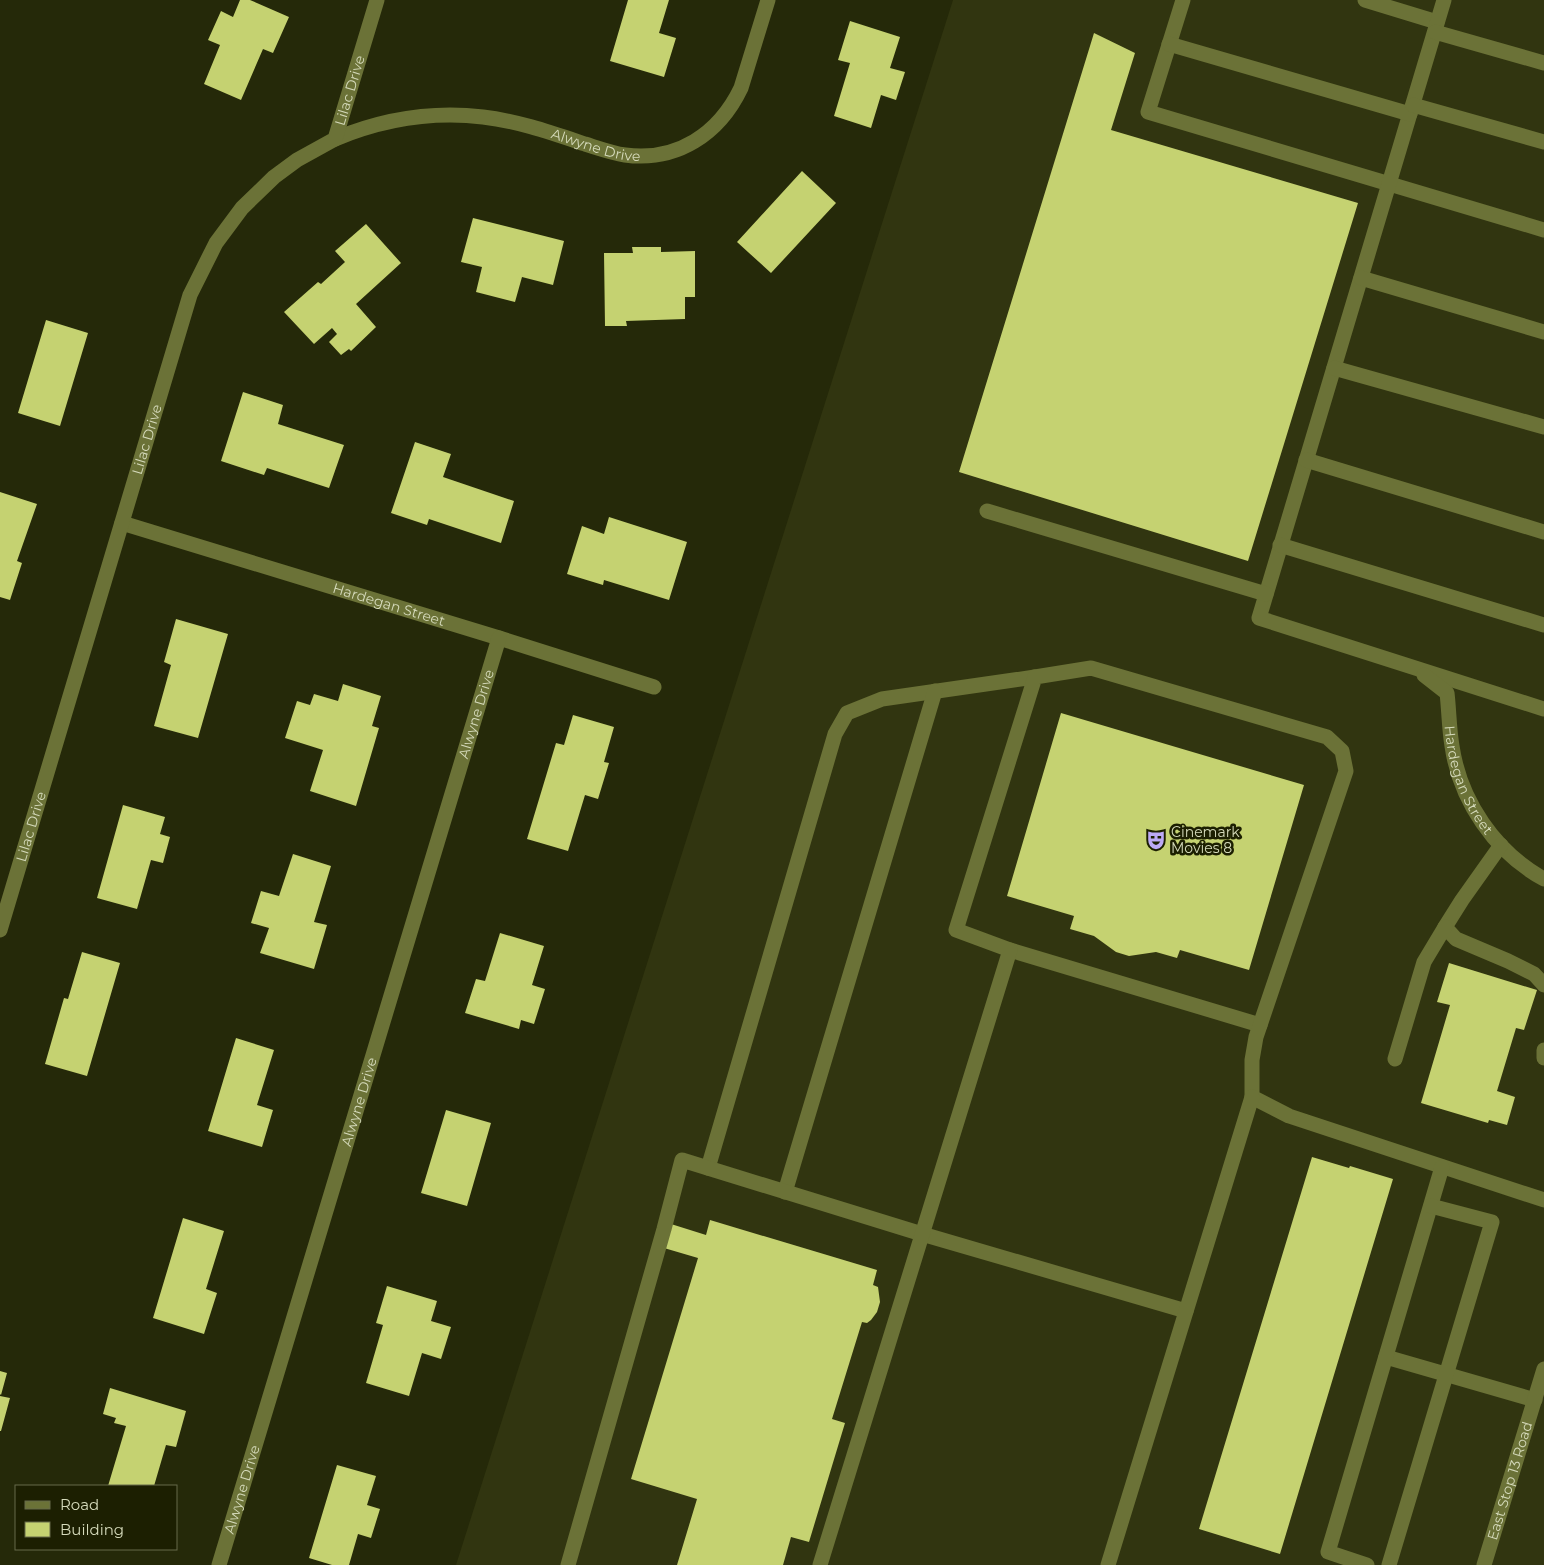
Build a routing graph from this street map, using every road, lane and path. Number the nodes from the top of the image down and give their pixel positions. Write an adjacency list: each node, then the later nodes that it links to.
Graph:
1 (377, 0): 10 (street, Lilac Drive)
2 (768, 0): 10 (street, Alwyne Drive)
3 (1183, 0): 7 (street)
4 (1365, 0): 6 (street)
5 (1444, 0): 6 (street)
6 (1436, 27): 8 (street); 9 (street)
7 (1169, 44): 9 (street); 12 (street)
8 (1544, 63)
9 (1411, 109): 11 (street); 12 (street)
10 (335, 138): 20 (street, Lilac Drive)
11 (1544, 142)
12 (1389, 184): 13 (street); 14 (street)
13 (1544, 230)
14 (1361, 278): 15 (street); 16 (street)
15 (1544, 332)
16 (1334, 368): 17 (street); 18 (street)
17 (1544, 427)
18 (1306, 460): 21 (street); 22 (street)
19 (987, 511): 23 (street)
20 (122, 523): 25 (street, Hardegan Street); 34 (street, Lilac Drive)
21 (1544, 532)
22 (1280, 546): 23 (street); 24 (street)
23 (1266, 594): 26 (street)
24 (1544, 625)
25 (499, 638): 28 (street, Hardegan Street); 53 (street, Alwyne Drive)
26 (1417, 669): 30 (street); 31 (street, Hardegan Street)
27 (1035, 677): 29 (street); 35 (street); 37 (street)
28 (654, 687)
29 (935, 691): 43 (street); 44 (street)
30 (1544, 709)
31 (1501, 845): 32 (street, Hardegan Street); 33 (street)
32 (1544, 879)
33 (1445, 927): 36 (street); 40 (street)
34 (0, 930)
35 (1010, 950): 37 (street); 47 (street)
36 (1544, 985)
37 (1260, 1025): 41 (street)
38 (1544, 1050): 39 (street)
39 (1544, 1058)
40 (1395, 1059)
41 (1252, 1097): 42 (street); 48 (street)
42 (1442, 1167): 45 (street); 46 (street)
43 (708, 1168): 44 (street); 54 (street)
44 (785, 1192): 47 (street)
45 (1544, 1200)
46 (1431, 1206): 49 (street); 51 (street)
47 (922, 1234): 48 (street); 55 (street)
48 (1186, 1311): 56 (street)
49 (1386, 1357): 51 (street); 57 (street)
50 (1544, 1369): 52 (street, East Stop 13 Road)
51 (1446, 1374): 52 (street); 58 (street)
52 (1535, 1400): 59 (street, East Stop 13 Road)
53 (219, 1565)
54 (568, 1565)
55 (820, 1565)
56 (1108, 1565)
57 (1367, 1565)
58 (1390, 1565)
59 (1484, 1565)

